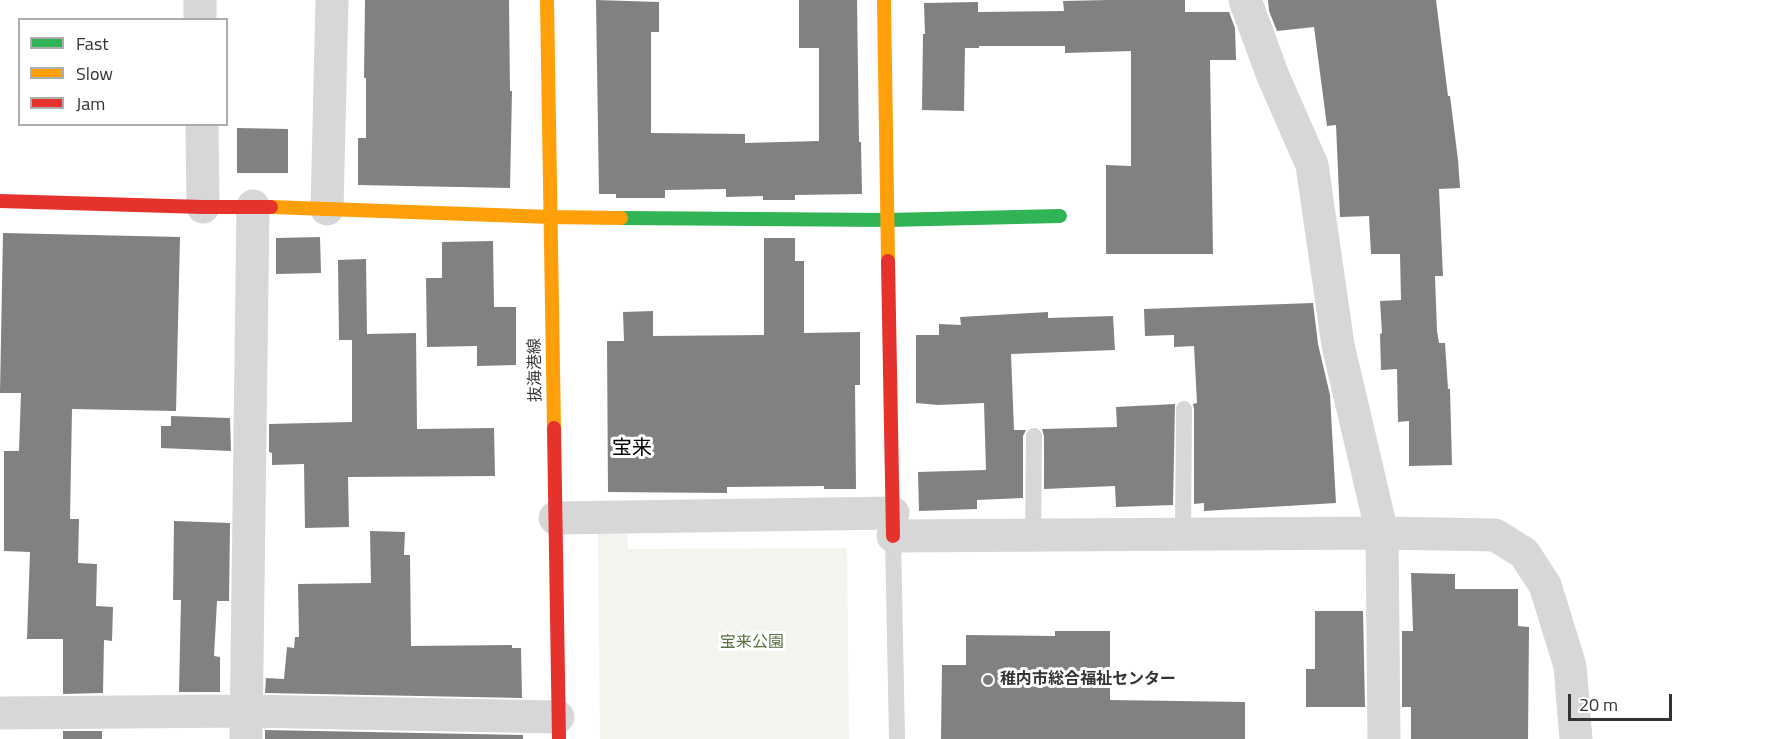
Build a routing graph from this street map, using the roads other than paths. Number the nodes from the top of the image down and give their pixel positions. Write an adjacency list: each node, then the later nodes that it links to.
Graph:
1 (200, 0): 6 (street)
2 (332, 0): 11 (street)
3 (547, 0): 13 (street, 抜海港線)
4 (884, 0): 14 (street)
5 (1245, 0): 19 (street)
6 (200, 18)
7 (202, 126): 10 (street)
8 (0, 201): 10 (street)
9 (253, 206): 10 (street); 11 (street); 23 (street)
10 (203, 207)
11 (327, 209): 13 (street)
12 (1060, 216): 14 (street)
13 (550, 217): 14 (street); 17 (street, 抜海港線)
14 (888, 220): 18 (street)
15 (1184, 409): 20 (lane)
16 (1034, 436): 21 (lane)
17 (555, 518): 18 (street); 24 (street, 抜海港線)
18 (893, 525): 21 (street); 25 (lane)
19 (1382, 532): 20 (street); 26 (street); 27 (street)
20 (1183, 534): 21 (street)
21 (1034, 535)
22 (0, 712): 23 (street)
23 (246, 725): 24 (street)
24 (559, 728)
25 (897, 739)
26 (1384, 739)
27 (1576, 739)

